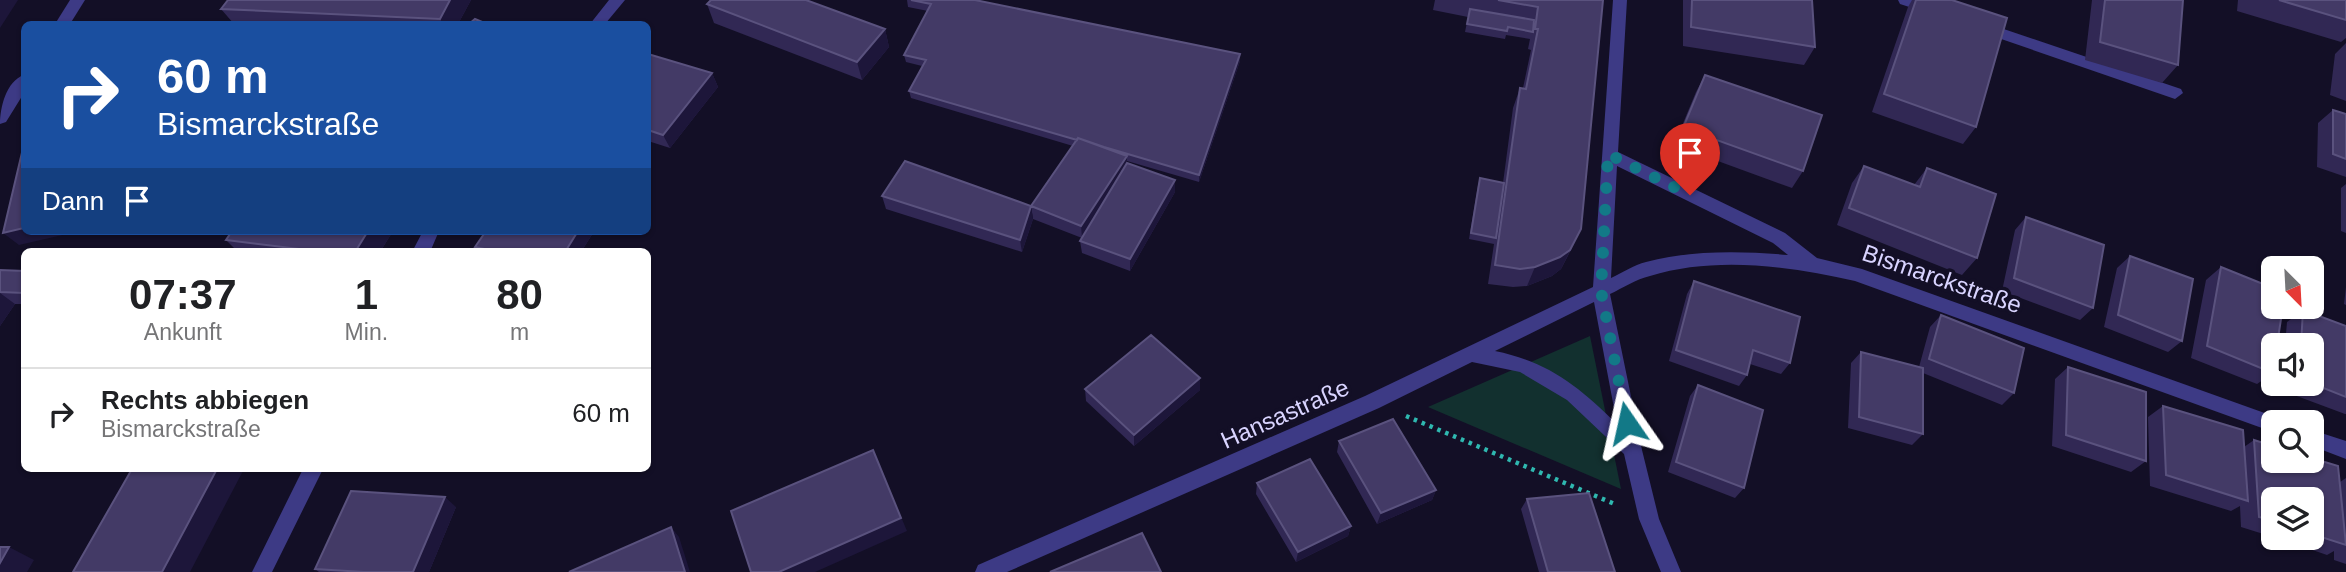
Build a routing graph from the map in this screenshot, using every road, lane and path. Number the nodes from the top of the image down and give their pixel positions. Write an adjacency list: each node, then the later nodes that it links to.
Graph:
1 (78, 0): 6 (street)
2 (618, 0): 7 (street)
3 (1620, 0): 12 (street)
4 (1905, 0): 5 (street)
5 (1943, 13)
6 (64, 21)
7 (600, 21)
8 (1969, 22): 10 (street)
9 (21, 86): 11 (street)
10 (2175, 93)
11 (0, 118)
12 (1608, 154): 13 (street, Bismarckstraße); 14 (street)
13 (1812, 264): 14 (street, Hansastraße); 17 (street, Bismarckstraße)
14 (1601, 291): 15 (street, Hansastraße); 19 (street)
15 (1472, 354): 16 (street, Hansastraße); 19 (street)
16 (1373, 402): 22 (path); 24 (street, Hansastraße)
17 (2261, 420)
18 (2324, 442): 20 (street)
19 (1632, 450): 22 (street)
20 (2346, 450)
21 (312, 472): 23 (street)
22 (1649, 519): 25 (street)
23 (262, 572)
24 (985, 572)
25 (1671, 572)

